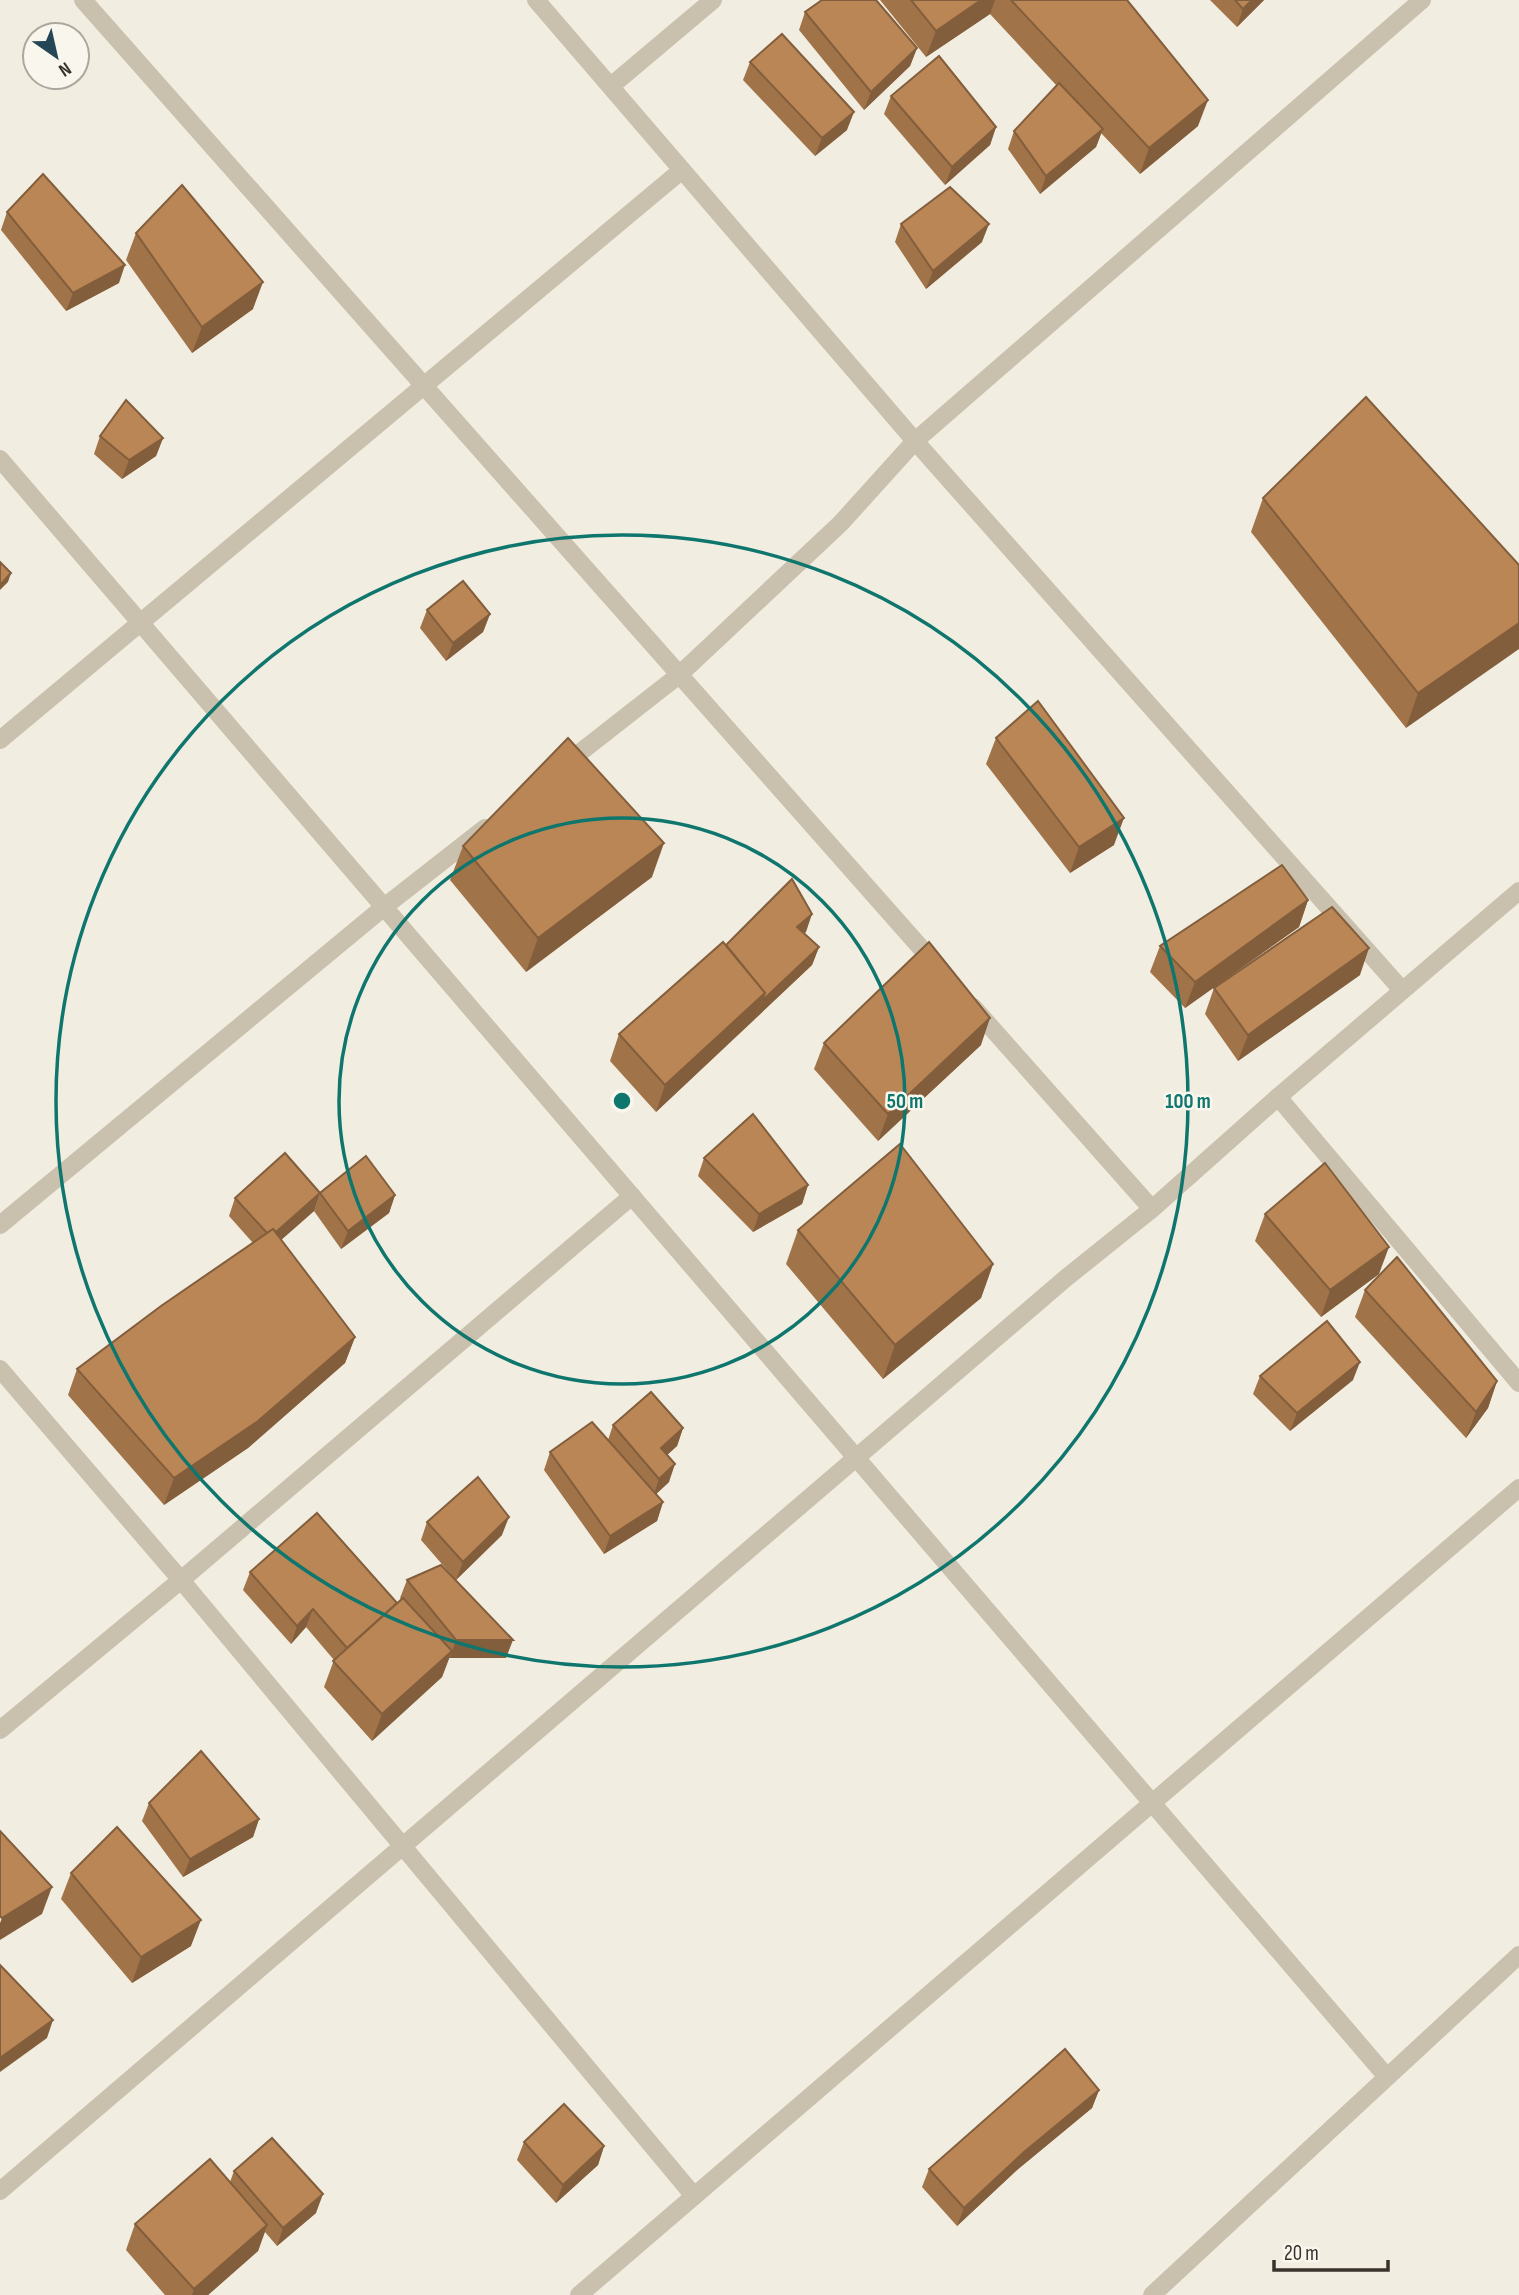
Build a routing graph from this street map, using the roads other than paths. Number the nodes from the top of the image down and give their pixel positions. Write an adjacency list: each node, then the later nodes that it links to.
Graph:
1 (83, 0): 7 (street)
2 (536, 0): 5 (street)
3 (713, 0): 5 (street)
4 (1422, 0): 8 (street)
5 (611, 86): 6 (street)
6 (682, 170): 7 (street); 8 (street)
7 (423, 384): 10 (street); 11 (street)
8 (915, 441): 11 (street); 17 (street)
9 (0, 459): 10 (street)
10 (140, 622): 12 (street); 16 (street)
11 (679, 674): 13 (street); 20 (street)
12 (0, 740)
13 (545, 780)
14 (502, 814): 16 (street)
15 (1519, 891): 17 (street)
16 (384, 907): 19 (street); 21 (street)
17 (1402, 990): 18 (street)
18 (1278, 1097): 20 (street); 23 (street)
19 (632, 1196): 24 (street); 26 (street)
20 (1152, 1209): 24 (street)
21 (0, 1225)
22 (0, 1369): 26 (street)
23 (1519, 1383)
24 (856, 1457): 28 (street); 29 (street)
25 (1519, 1488): 28 (street)
26 (181, 1580): 27 (street); 29 (street)
27 (0, 1730)
28 (1153, 1803): 31 (street); 33 (street)
29 (402, 1847): 32 (street); 33 (street)
30 (1518, 1958): 31 (street)
31 (1387, 2077): 35 (street)
32 (0, 2191)
33 (694, 2196): 34 (street)
34 (579, 2295)
35 (1152, 2295)

